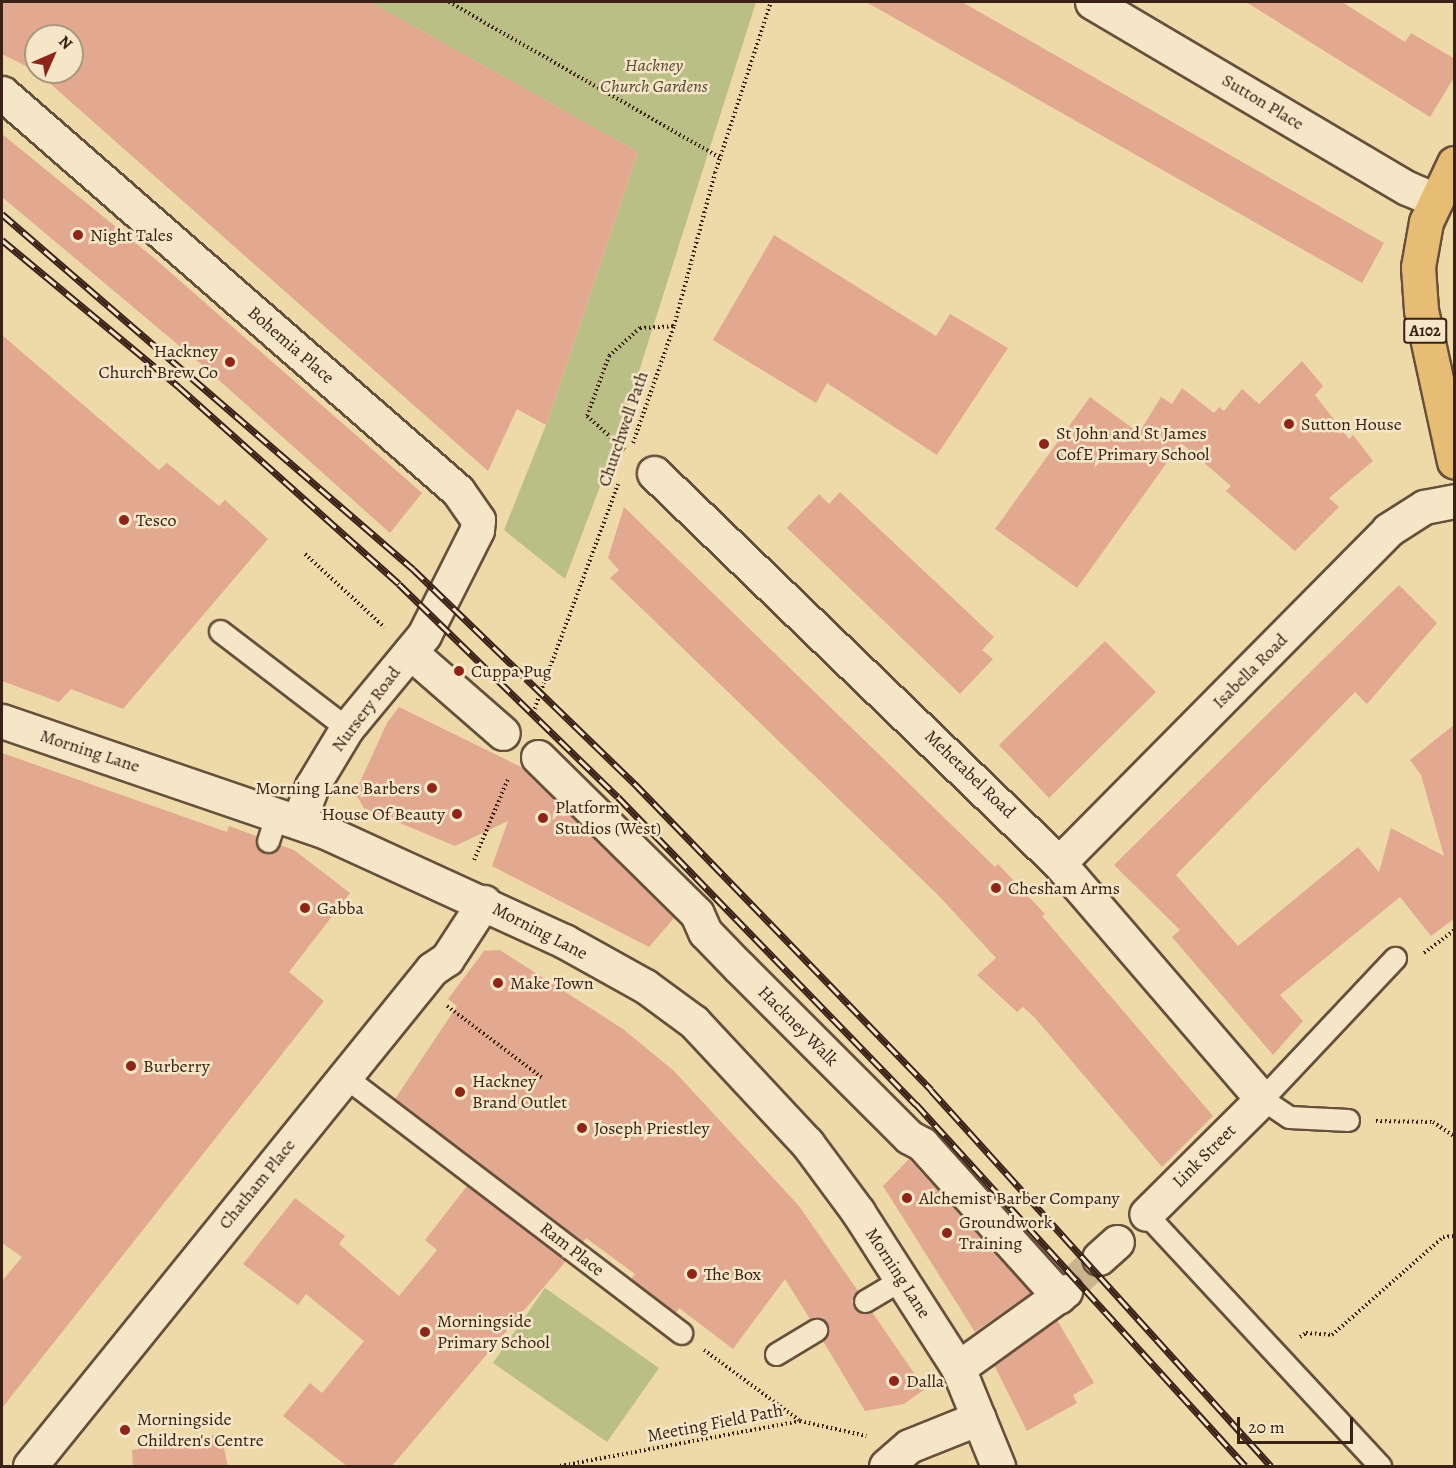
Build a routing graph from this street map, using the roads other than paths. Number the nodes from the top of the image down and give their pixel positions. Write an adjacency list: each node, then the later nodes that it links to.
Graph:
1 (1092, 2): 4 (street, Sutton Place)
2 (2, 93): 9 (street, Bohemia Place)
3 (1455, 163): 4 (highway, A102)
4 (1435, 200): 5 (highway, A102)
5 (1455, 461)
6 (654, 473): 15 (street, Mehetabel Road)
7 (1455, 501): 15 (street, Isabella Road)
8 (220, 631): 12 (lane)
9 (417, 643): 11 (street); 12 (street, Nursery Road)
10 (2, 722): 14 (street, Morning Lane)
11 (516, 727)
12 (346, 728): 14 (street, Nursery Road)
13 (538, 757): 27 (street, Hackney Walk)
14 (282, 825): 16 (street, Morning Lane)
15 (1059, 863): 19 (street, Mehetabel Road)
16 (484, 902): 18 (street, Chatham Place); 22 (street, Morning Lane)
17 (1395, 958): 19 (lane)
18 (348, 1072): 25 (lane, Ram Place); 30 (street, Chatham Place)
19 (1262, 1098): 20 (lane); 21 (street, Link Street)
20 (1348, 1120)
21 (1146, 1214): 32 (lane)
22 (902, 1279): 23 (lane); 27 (street, Morning Lane)
23 (865, 1302)
24 (816, 1330): 26 (lane)
25 (681, 1333)
26 (776, 1354)
27 (958, 1368): 28 (street, Morning Lane)
28 (980, 1418): 29 (street); 31 (street, Morning Lane)
29 (898, 1456)
30 (30, 1467)
31 (998, 1467)
32 (1380, 1467)

